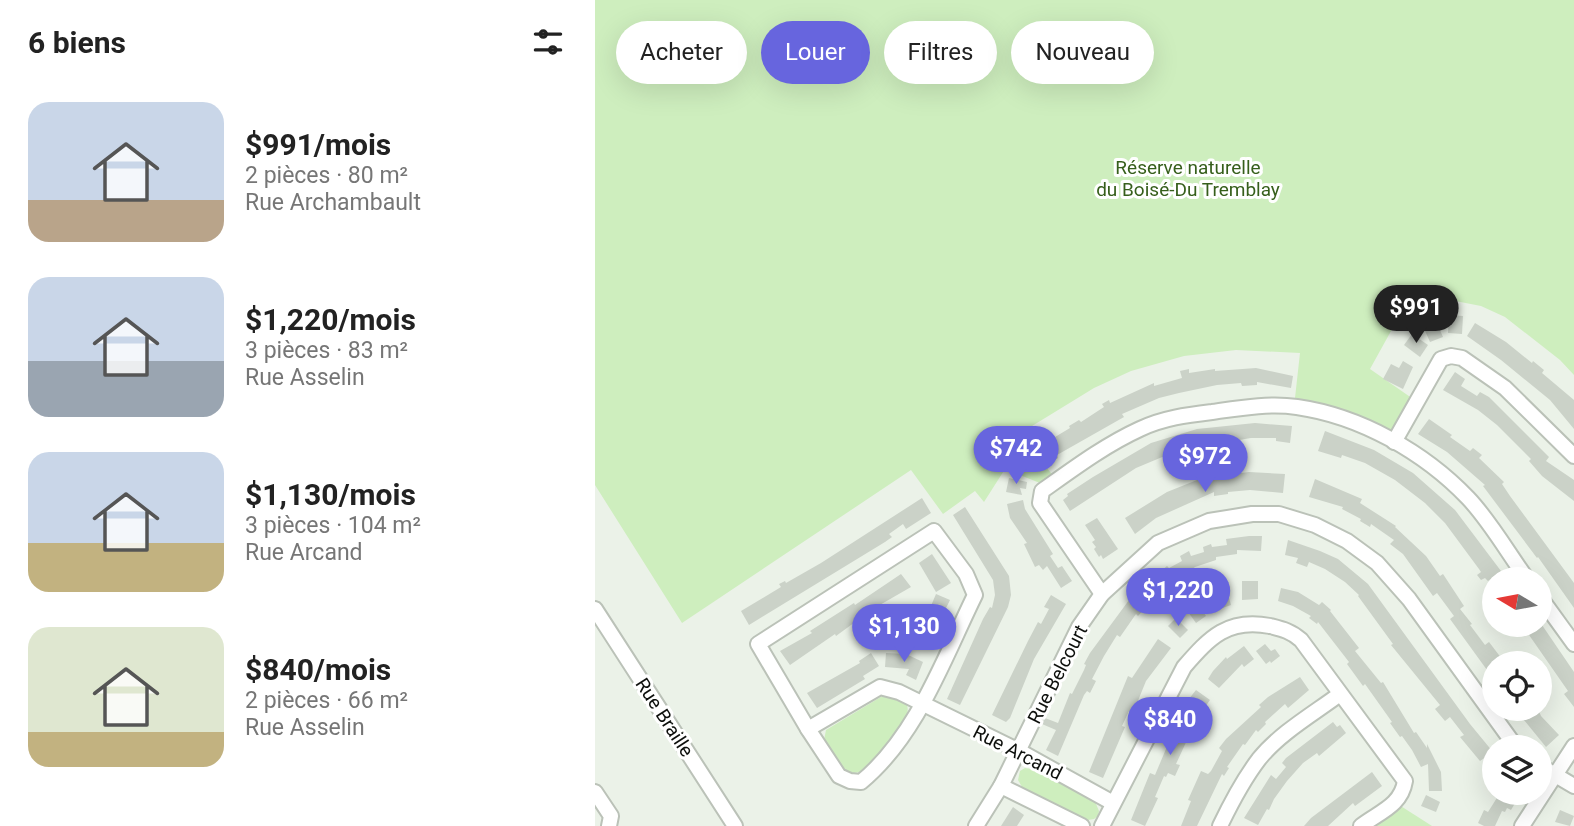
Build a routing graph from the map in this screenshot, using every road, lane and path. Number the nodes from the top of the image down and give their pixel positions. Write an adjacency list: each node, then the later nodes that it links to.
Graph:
1 (1394, 442): 2 (street); 3 (street); 4 (street)
2 (1574, 456)
3 (1518, 567)
4 (1102, 594): 11 (street, Rue Belcourt); 13 (street, Rue Belcourt)
5 (595, 609): 21 (street, Rue Braille)
6 (1552, 612): 7 (street)
7 (1572, 637)
8 (1340, 694): 19 (street); 25 (street); 26 (street)
9 (922, 704): 10 (street, Rue Arcand); 10 (street); 10 (street); 13 (street, Rue Arcand)
10 (808, 729)
11 (1507, 735)
12 (1574, 746): 15 (street)
13 (1019, 751): 16 (street, Rue Belcourt); 19 (street, Rue Arcand)
14 (1552, 774): 15 (street)
15 (1555, 776): 17 (street); 27 (street)
16 (1001, 786): 22 (street, Rue Belcourt); 23 (street, Rue Arcand)
17 (1574, 786)
18 (595, 792): 20 (street)
19 (1113, 803): 24 (street)
20 (608, 826)
21 (735, 826)
22 (976, 826)
23 (1081, 826)
24 (1101, 826)
25 (1220, 826)
26 (1361, 826)
27 (1523, 826)

